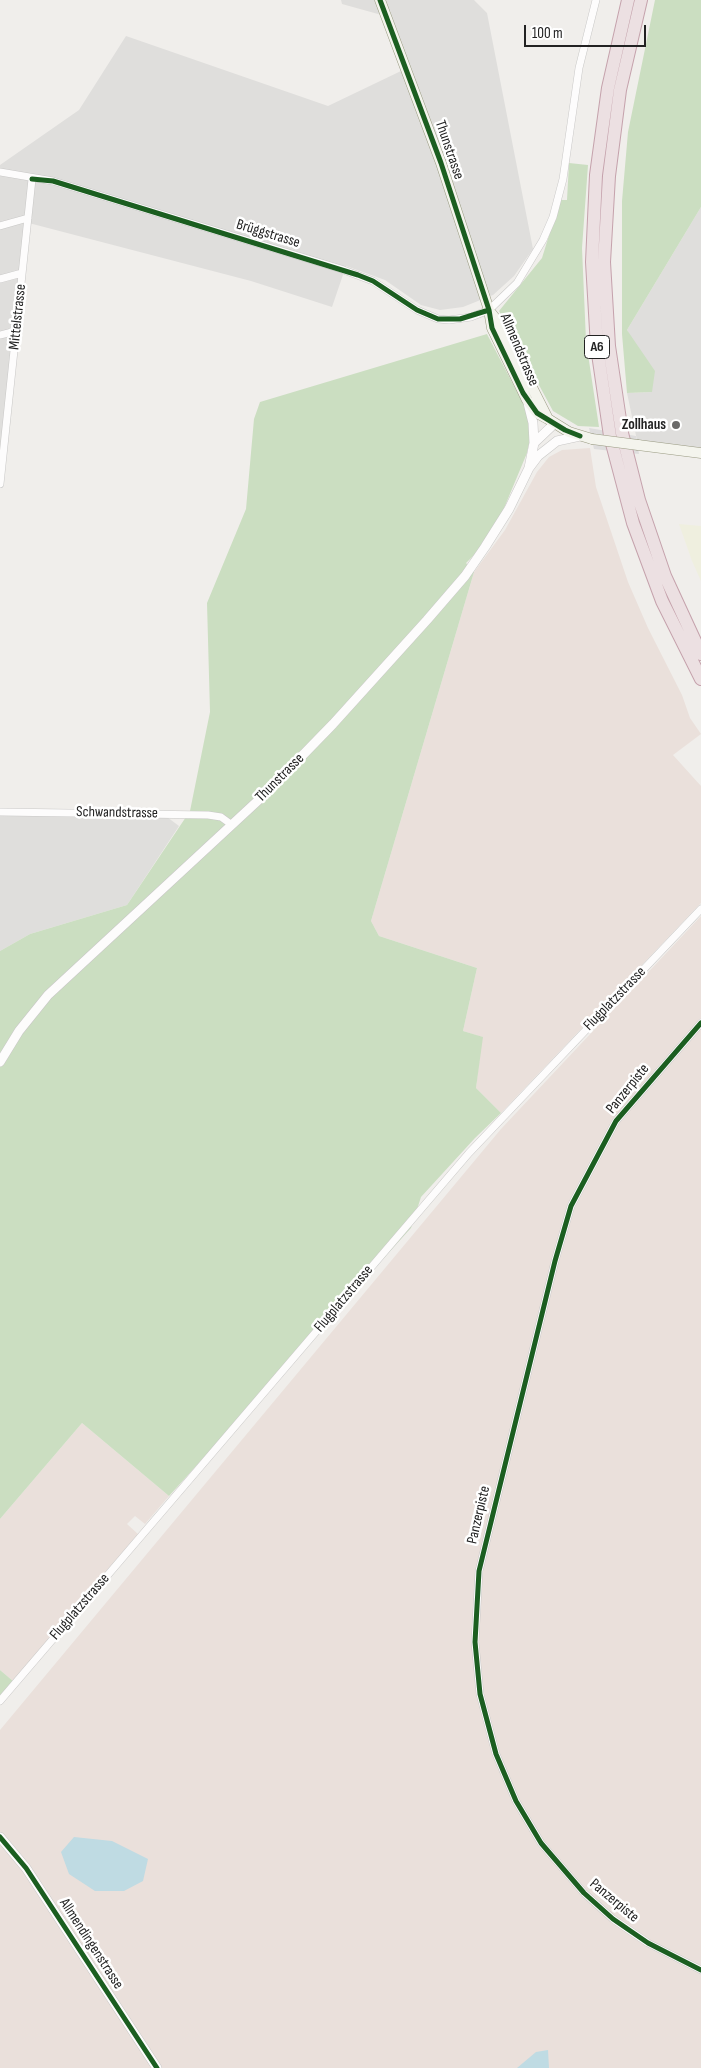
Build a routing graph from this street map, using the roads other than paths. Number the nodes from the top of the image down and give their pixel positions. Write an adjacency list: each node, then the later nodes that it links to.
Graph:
1 (380, 0): 11 (main road, Thunstrasse)
2 (596, 0): 11 (street, Brüggstrasse)
3 (628, 0): 27 (highway, A6)
4 (641, 0): 26 (highway, A6)
5 (0, 172): 6 (street, Brüggstrasse)
6 (32, 178): 7 (street, Mittelstrasse); 11 (street, Brüggstrasse)
7 (28, 218): 8 (street); 9 (street, Mittelstrasse)
8 (0, 226)
9 (22, 272): 10 (street); 12 (street, Mittelstrasse)
10 (0, 279)
11 (489, 310): 16 (main road, Allmendstrasse); 17 (main road, Allmendstrasse)
12 (16, 331): 13 (street); 14 (street, Mittelstrasse)
13 (0, 335)
14 (9, 397): 15 (street); 18 (street, Mittelstrasse)
15 (0, 398)
16 (527, 400): 17 (main road); 20 (street, Thunstrasse)
17 (551, 421): 19 (main road); 20 (street); 22 (street, Thunstrasse)
18 (3, 435): 24 (street, Mittelstrasse)
19 (580, 436): 21 (main road, bridge); 22 (street, Thunstrasse)
20 (534, 443): 23 (street, Thunstrasse)
21 (701, 453)
22 (538, 456): 23 (street, Thunstrasse)
23 (529, 468): 29 (street, Thunstrasse)
24 (1, 473): 25 (street, Mittelstrasse)
25 (0, 484)
26 (701, 654)
27 (701, 680)
28 (0, 812): 29 (street, Schwandstrasse)
29 (232, 825): 32 (street, Thunstrasse)
30 (701, 909): 33 (street, Flugplatzstrasse)
31 (701, 1023): 35 (street, Panzerpiste)
32 (0, 1062)
33 (0, 1701)
34 (0, 1837): 36 (street, Allmendingenstrasse)
35 (701, 1970)
36 (157, 2068)

